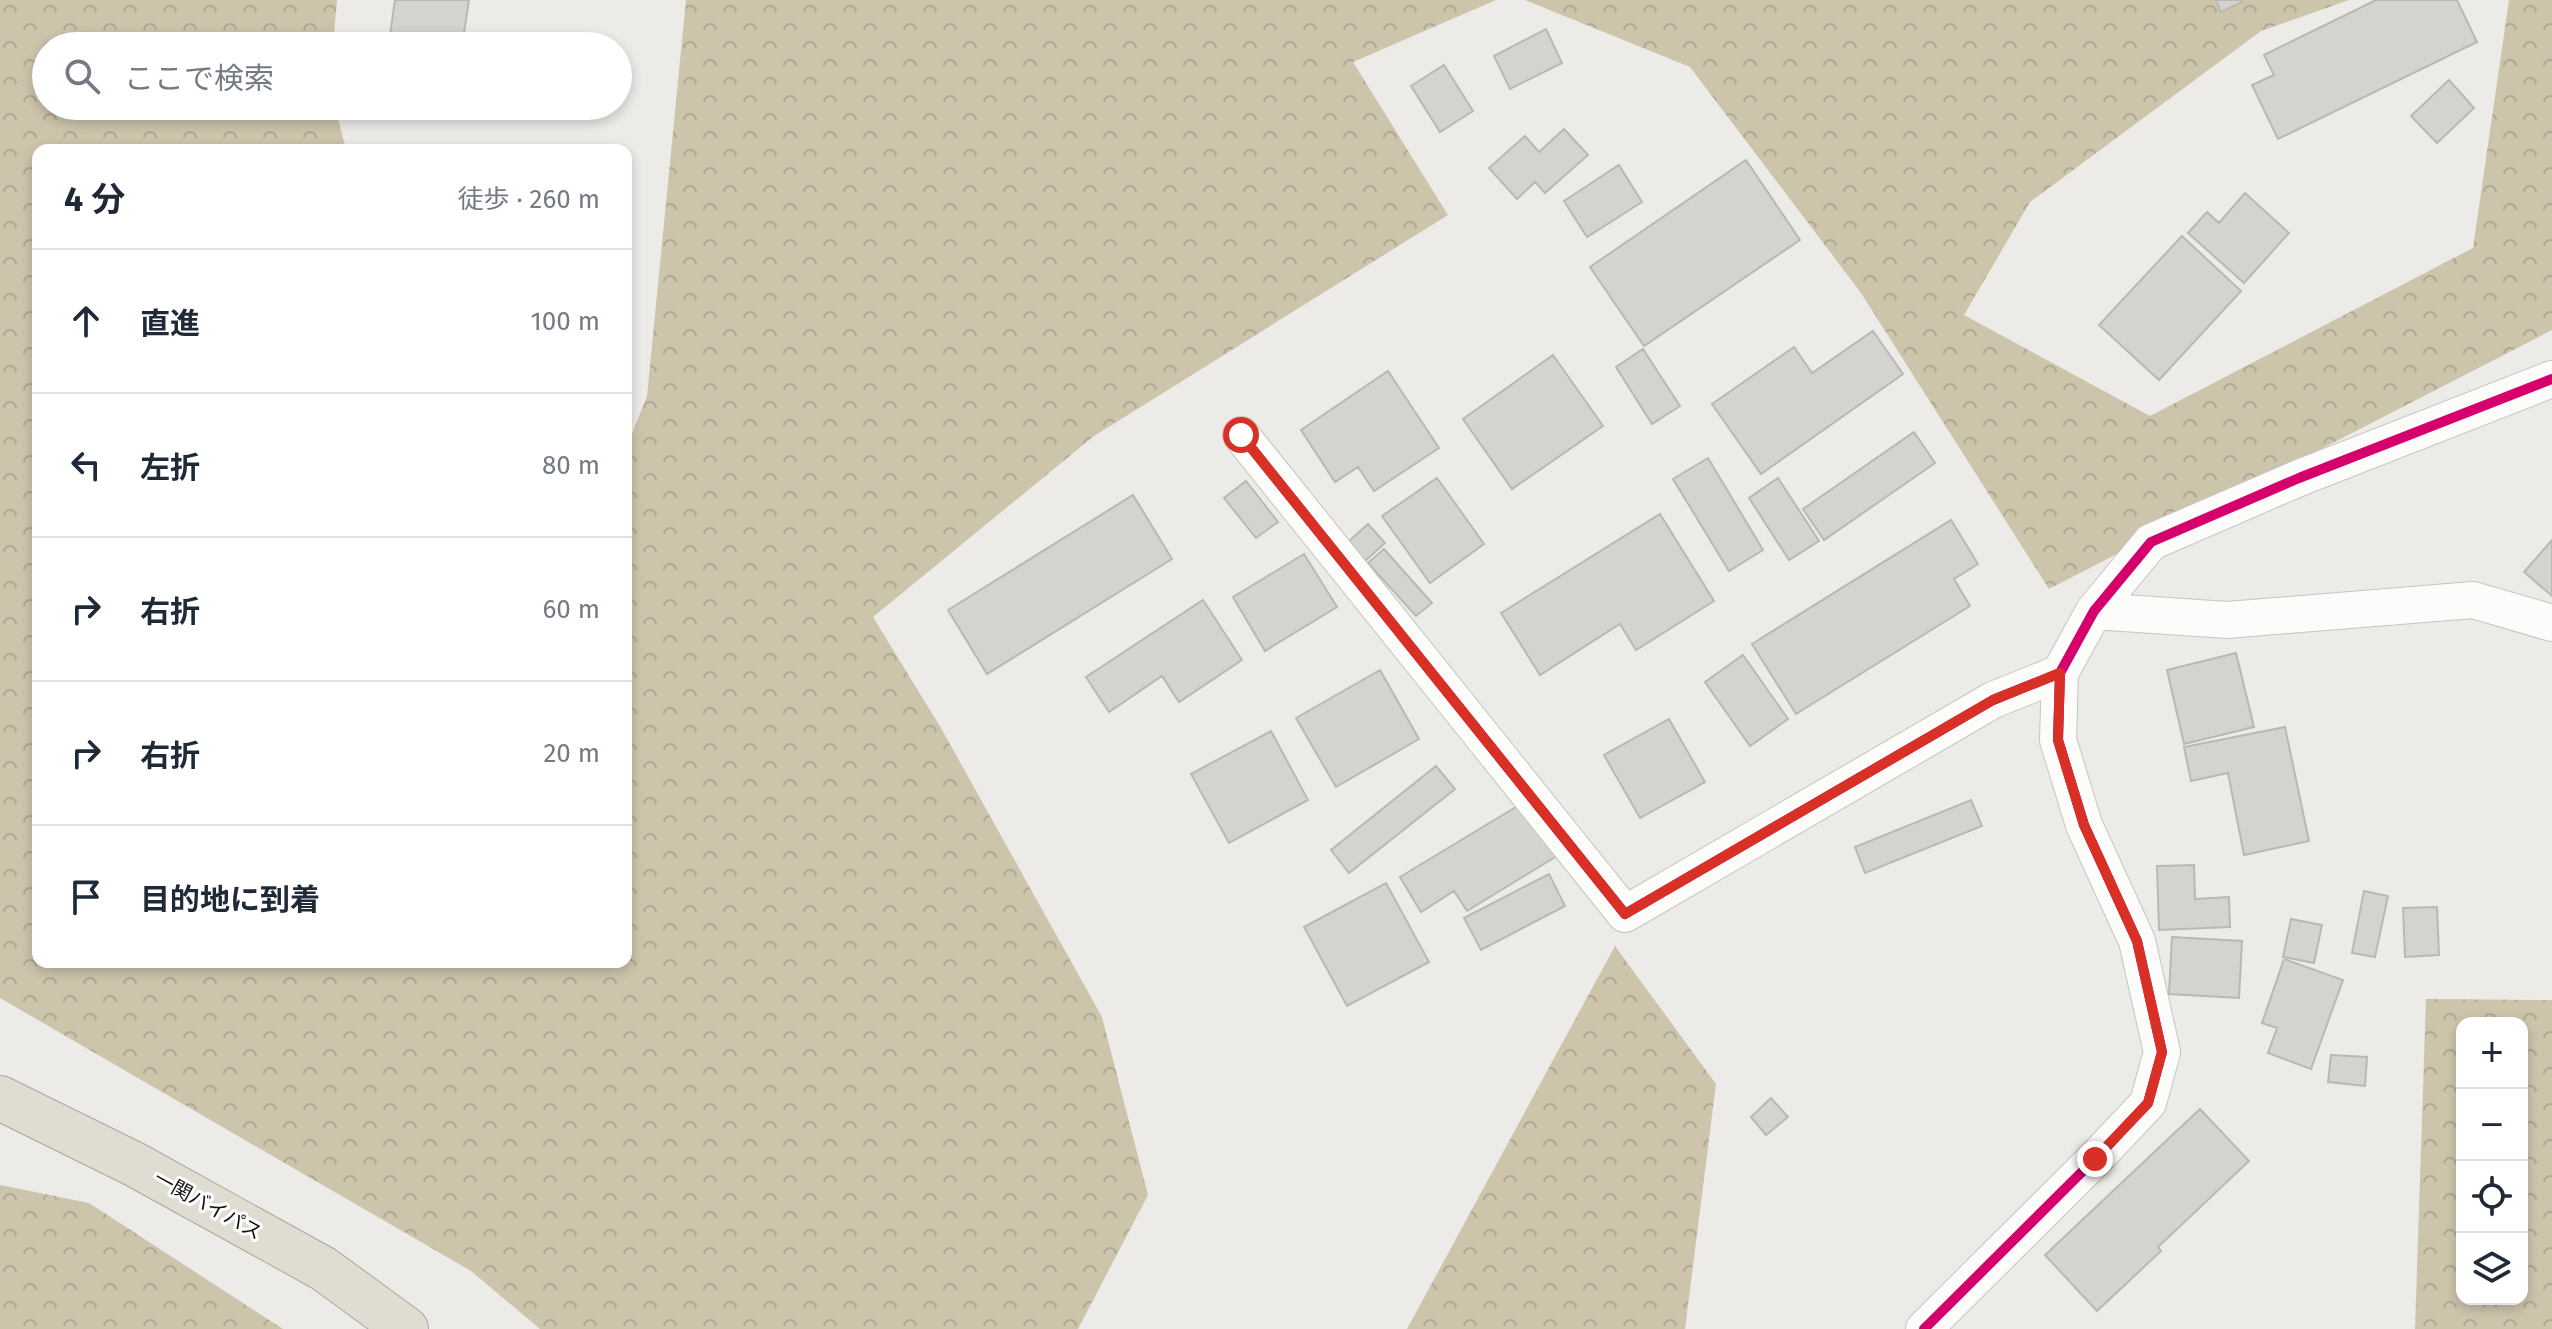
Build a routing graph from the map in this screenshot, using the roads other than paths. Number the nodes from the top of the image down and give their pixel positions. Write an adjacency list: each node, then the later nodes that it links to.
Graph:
1 (2552, 379): 3 (street)
2 (1241, 435): 5 (street)
3 (2094, 611): 4 (street); 5 (street)
4 (2552, 623)
5 (2060, 673): 8 (street)
6 (0, 1098): 7 (highway, 一関バイパス)
7 (406, 1329)
8 (1924, 1329)

